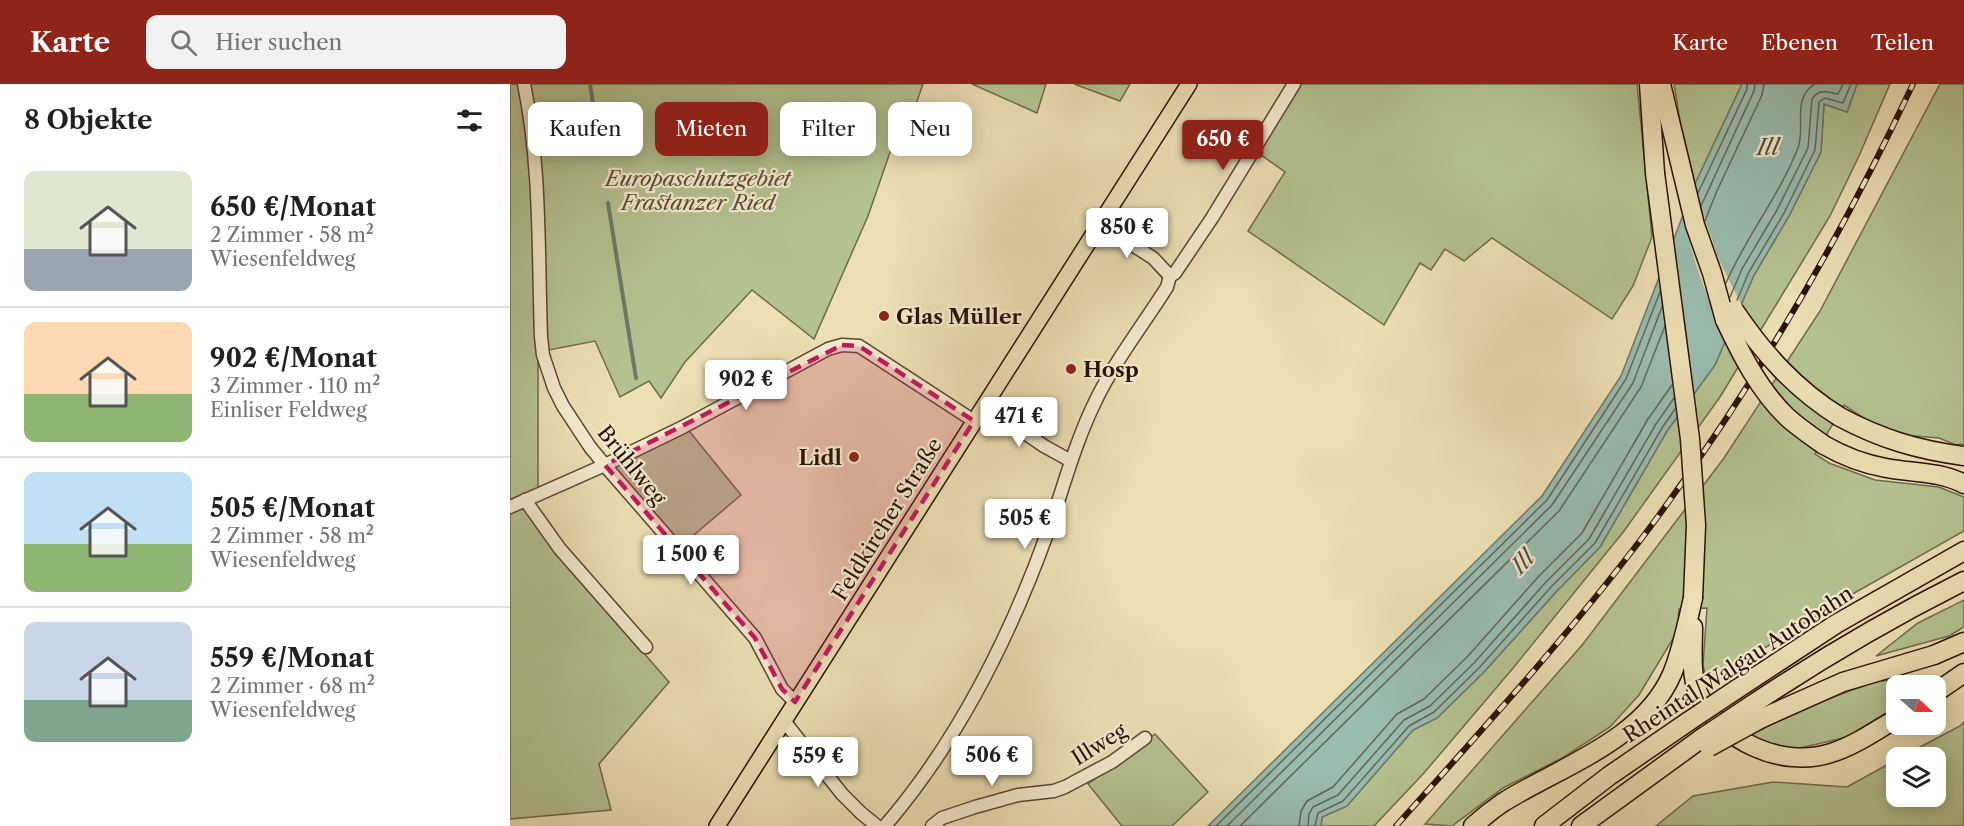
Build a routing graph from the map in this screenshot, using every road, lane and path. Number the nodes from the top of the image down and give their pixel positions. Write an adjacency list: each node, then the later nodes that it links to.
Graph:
1 (524, 84): 13 (street, Brühlweg)
2 (1189, 84): 6 (main road, Feldkircher Straße)
3 (1293, 84): 8 (street)
4 (1649, 84): 19 (highway, bridge)
5 (1661, 84): 7 (highway)
6 (1101, 224): 8 (street); 9 (main road, Feldkircher Straße)
7 (1712, 273): 11 (highway, bridge); 14 (highway, bridge)
8 (1170, 276): 12 (street)
9 (984, 405): 10 (main road, Feldkircher Straße); 12 (street)
10 (974, 421): 13 (street); 24 (main road, Feldkircher Straße)
11 (1964, 456)
12 (1071, 461): 31 (street)
13 (605, 465): 15 (street); 24 (street, Brühlweg)
14 (1964, 484)
15 (525, 500): 16 (street); 21 (street)
16 (510, 507)
17 (1964, 551): 34 (highway, Rheintal/Walgau Autobahn, bridge)
18 (1964, 581): 25 (highway, Rheintal/Walgau Autobahn)
19 (1693, 598): 27 (highway); 33 (highway)
20 (1964, 642): 25 (highway)
21 (646, 647)
22 (1964, 673): 23 (highway)
23 (1946, 685)
24 (795, 702): 26 (main road, Feldkircher Straße)
25 (1755, 712): 35 (highway, Rheintal/Walgau Autobahn, bridge)
26 (784, 721): 29 (main road, Feldkircher Straße); 30 (street)
27 (1886, 725)
28 (1145, 738): 32 (street, Illweg)
29 (717, 826)
30 (877, 826)
31 (885, 826)
32 (932, 826)
33 (1473, 826)
34 (1544, 826)
35 (1581, 826)

